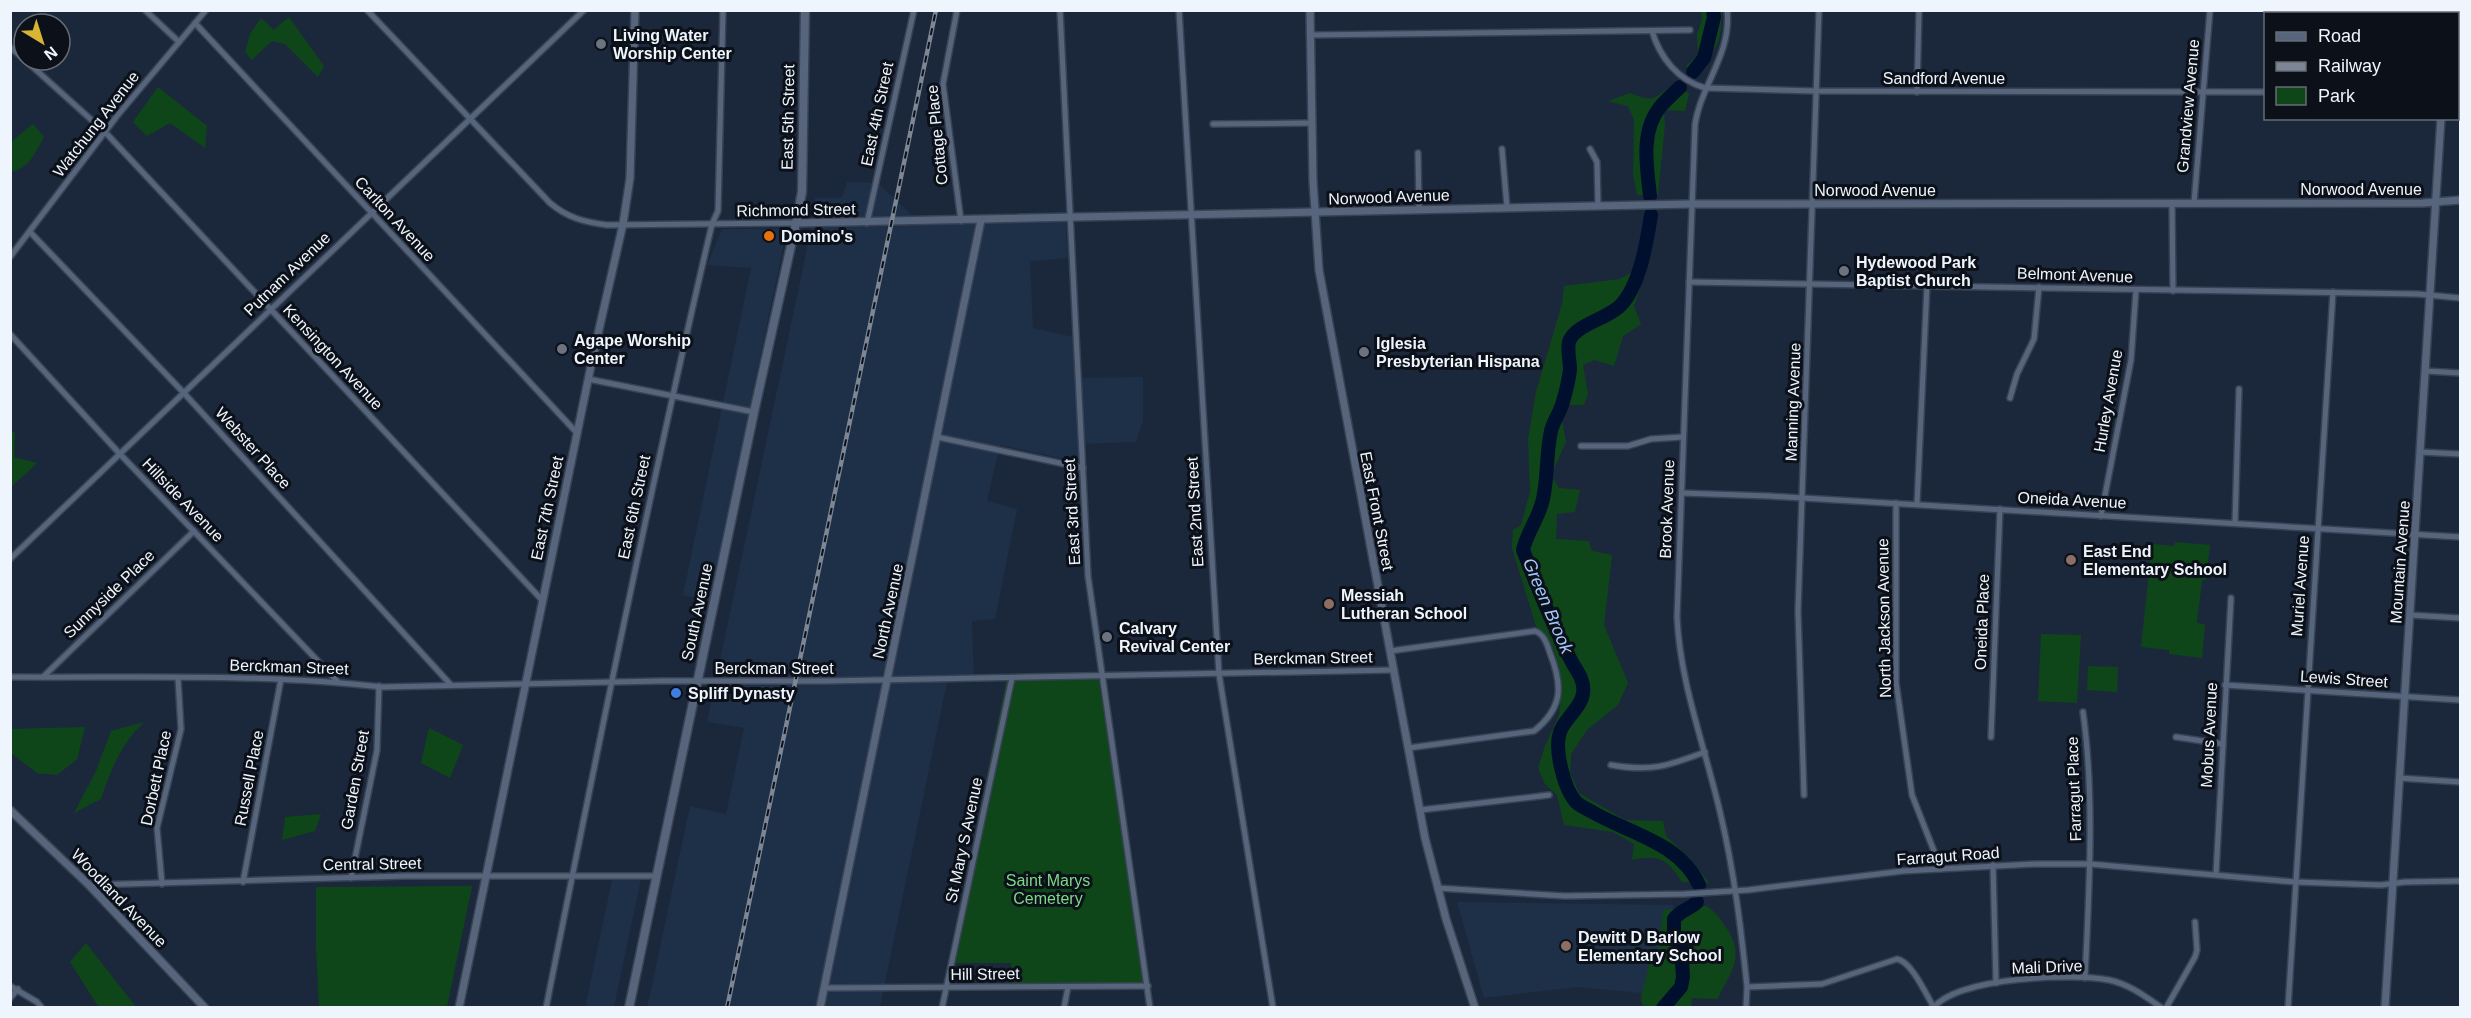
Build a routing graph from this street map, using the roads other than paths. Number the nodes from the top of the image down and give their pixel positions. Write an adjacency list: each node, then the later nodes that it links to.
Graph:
1 (145, 10): 21 (street)
2 (206, 10): 17 (street, Watchung Avenue)
3 (367, 10): 28 (street, Richmond Street)
4 (584, 10): 28 (street, Putnam Avenue)
5 (635, 10): 54 (street, East 7th Street)
6 (723, 10): 53 (street, East 6th Street)
7 (805, 10): 51 (main road, East 5th Street)
8 (914, 10): 52 (street, East 4th Street)
9 (957, 10): 50 (street, Cottage Place)
10 (1060, 10): 48 (street, East 3rd Street)
11 (1179, 10): 47 (street, East 2nd Street)
12 (1310, 10): 20 (street, East Front Street)
13 (1727, 10): 23 (street, Brook Avenue)
14 (1819, 10): 24 (street, Manning Avenue)
15 (1919, 10): 25 (street)
16 (2210, 10): 26 (street, Grandview Avenue)
17 (195, 23): 21 (street, Watchung Avenue); 45 (street, Carlton Avenue)
18 (1690, 30): 19 (street)
19 (1652, 32): 20 (street); 23 (street, Sandford Avenue)
20 (1311, 36): 30 (street, East Front Street)
21 (179, 42): 32 (street, Watchung Avenue)
22 (37, 72): 32 (street, Kensington Avenue)
23 (1705, 88): 24 (street, Sandford Avenue); 40 (street, Brook Avenue)
24 (1815, 92): 25 (street, Sandford Avenue); 41 (street, Manning Avenue)
25 (1917, 92): 26 (street, Sandford Avenue)
26 (2203, 92): 27 (street, Sandford Avenue); 39 (street, Grandview Avenue)
27 (2264, 92)
28 (469, 120): 45 (street, Putnam Avenue); 54 (street, Richmond Street)
29 (2441, 120): 37 (street, Mountain Avenue)
30 (1312, 123): 31 (street); 46 (street, East Front Street)
31 (1213, 124)
32 (106, 133): 55 (street, Watchung Avenue); 66 (street, Kensington Avenue)
33 (1502, 149): 43 (street)
34 (1590, 149): 42 (street)
35 (1418, 153): 44 (street)
36 (2460, 200): 37 (street, Norwood Avenue)
37 (2436, 201): 39 (street, Norwood Avenue); 64 (street, Mountain Avenue)
38 (2172, 203): 39 (street, Norwood Avenue); 41 (street, Norwood Avenue); 62 (street)
39 (2193, 203)
40 (1691, 204): 41 (street, Norwood Avenue); 42 (street, Norwood Avenue); 57 (street, Brook Avenue)
41 (1812, 204): 58 (street, Manning Avenue)
42 (1598, 206): 43 (street, Norwood Avenue)
43 (1507, 207): 44 (street, Norwood Avenue)
44 (1419, 208): 46 (street, Norwood Avenue)
45 (371, 213): 66 (street, Putnam Avenue); 76 (street, Carlton Avenue)
46 (1314, 213): 47 (street, Richmond Street); 100 (street, East Front Street)
47 (1191, 216): 48 (street, Richmond Street); 102 (street, East 2nd Street)
48 (1069, 218): 49 (street, Richmond Street); 83 (street, East 3rd Street)
49 (981, 220): 50 (street, Richmond Street); 77 (street, North Avenue)
50 (961, 221): 52 (street, Richmond Street)
51 (796, 223): 52 (street, Richmond Street); 53 (street, Richmond Street); 75 (main road, South Avenue)
52 (867, 223)
53 (712, 224): 54 (street, Richmond Street); 73 (street, East 6th Street)
54 (623, 225): 70 (street, East 7th Street)
55 (31, 233): 56 (street, Watchung Avenue); 72 (street, Webster Place)
56 (10, 257)
57 (1689, 282): 58 (street, Belmont Avenue); 78 (street, Brook Avenue)
58 (1810, 284): 59 (street, Belmont Avenue); 85 (street, Manning Avenue)
59 (1927, 285): 60 (street, Belmont Avenue); 87 (street)
60 (2039, 287): 61 (street, Belmont Avenue); 74 (street)
61 (2136, 290): 62 (street, Belmont Avenue); 89 (street, Hurley Avenue)
62 (2173, 291): 63 (street, Belmont Avenue)
63 (2333, 292): 64 (street, Belmont Avenue); 91 (street, Muriel Avenue)
64 (2430, 296): 65 (street, Belmont Avenue); 68 (street, Mountain Avenue)
65 (2460, 298)
66 (270, 309): 72 (street, Putnam Avenue); 97 (street, Kensington Avenue)
67 (10, 334): 81 (street, Hillside Avenue)
68 (2426, 371): 69 (street); 80 (street, Mountain Avenue)
69 (2460, 373)
70 (588, 379): 73 (street); 76 (street, East 7th Street)
71 (2240, 388): 90 (street)
72 (183, 392): 81 (street, Putnam Avenue); 114 (street, Webster Place)
73 (672, 396): 75 (street); 112 (street, East 6th Street)
74 (2010, 398)
75 (754, 412): 110 (main road, South Avenue)
76 (577, 433): 97 (street, East 7th Street)
77 (937, 437): 83 (street); 109 (street, North Avenue)
78 (1683, 437): 79 (street); 84 (street, Brook Avenue)
79 (1581, 446)
80 (2420, 452): 82 (street); 93 (street, Mountain Avenue)
81 (119, 453): 92 (street, Hillside Avenue); 95 (street, Putnam Avenue)
82 (2460, 454)
83 (1083, 468): 103 (street, East 3rd Street)
84 (1682, 493): 85 (street, Oneida Avenue); 125 (street, Brook Avenue)
85 (1803, 499): 86 (street, Oneida Avenue); 130 (street, Manning Avenue)
86 (1896, 503): 87 (street, Oneida Avenue); 135 (street, North Jackson Avenue)
87 (1917, 504): 88 (street, Oneida Avenue)
88 (2000, 509): 89 (street, Oneida Avenue); 121 (street, Oneida Place)
89 (2101, 516): 90 (street, Oneida Avenue)
90 (2235, 523): 91 (street, Oneida Avenue)
91 (2318, 528): 93 (street, Oneida Avenue); 117 (street, Muriel Avenue)
92 (194, 531): 105 (street, Sunnyside Place); 111 (street, Hillside Avenue)
93 (2415, 534): 94 (street, Oneida Avenue); 98 (street, Mountain Avenue)
94 (2460, 537)
95 (10, 559)
96 (2231, 598): 115 (street, Mobus Avenue)
97 (542, 600): 113 (street, East 7th Street)
98 (2410, 615): 99 (street); 118 (street, Mountain Avenue)
99 (2460, 618)
100 (1390, 651): 101 (street, East Front Street); 124 (street)
101 (1393, 670): 102 (street, Berckman Street); 124 (street, East Front Street)
102 (1219, 674): 103 (street, Berckman Street); 170 (street, East 2nd Street)
103 (1101, 676): 107 (street, Berckman Street); 152 (street, East 3rd Street)
104 (10, 677): 105 (street, Berckman Street)
105 (43, 677): 106 (street, Berckman Street)
106 (178, 678): 108 (street, Berckman Street); 144 (street, Dorbett Place)
107 (1012, 678): 109 (street, Berckman Street); 157 (street, St Mary S Avenue)
108 (281, 679): 111 (street, Berckman Street); 142 (street, Russell Place)
109 (887, 680): 110 (street, Berckman Street); 156 (street, North Avenue)
110 (697, 681): 112 (street, Berckman Street); 139 (main road, South Avenue)
111 (338, 682): 116 (street, Berckman Street)
112 (611, 682): 113 (street, Berckman Street); 138 (street, East 6th Street)
113 (525, 684): 114 (street, Berckman Street); 137 (street, East 7th Street)
114 (451, 685): 116 (street, Berckman Street)
115 (2225, 685): 117 (street, Lewis Street); 123 (street, Mobus Avenue)
116 (379, 686): 140 (street, Garden Street)
117 (2307, 690): 118 (street, Lewis Street); 143 (street, Muriel Avenue)
118 (2405, 697): 119 (street, Lewis Street); 127 (street, Mountain Avenue)
119 (2460, 700)
120 (2083, 712): 133 (street, Farragut Place)
121 (1991, 736)
122 (2176, 737): 123 (street)
123 (2223, 744): 136 (street, Mobus Avenue)
124 (1408, 748): 132 (street, East Front Street)
125 (1705, 752): 126 (street); 148 (street, Brook Avenue)
126 (1611, 765)
127 (2399, 778): 128 (street); 145 (street, Mountain Avenue)
128 (2460, 782)
129 (1549, 795): 132 (street)
130 (1804, 795)
131 (10, 810): 146 (street, Woodland Avenue)
132 (1420, 810): 147 (street, East Front Street)
133 (2090, 864): 134 (street, Farragut Road); 136 (street, Farragut Road); 150 (street, Farragut Place)
134 (1993, 866): 135 (street, Farragut Road); 151 (street)
135 (1941, 869): 148 (street, Farragut Road)
136 (2216, 874): 143 (street, Farragut Road)
137 (485, 876): 138 (street, Central Street); 140 (street, Central Street); 163 (street, East 7th Street)
138 (572, 876): 139 (street, Central Street); 164 (street, East 6th Street)
139 (657, 876): 165 (main road, South Avenue)
140 (351, 878): 142 (street, Central Street)
141 (2460, 881): 145 (street, Farragut Road)
142 (243, 882): 144 (street, Central Street)
143 (2295, 882): 145 (street, Farragut Road); 174 (street, Muriel Avenue)
144 (162, 884): 146 (street, Central Street)
145 (2393, 884): 175 (street, Mountain Avenue)
146 (89, 885): 162 (street, Woodland Avenue)
147 (1437, 888): 148 (street, Farragut Road); 171 (street, East Front Street)
148 (1736, 891): 155 (street, Brook Avenue)
149 (2195, 922): 173 (street)
150 (2085, 978): 151 (street, Mali Drive); 173 (street, Mali Drive)
151 (1995, 983): 160 (street, Mali Drive)
152 (1148, 986): 154 (street, Hill Street); 169 (street, East 3rd Street)
153 (10, 987): 158 (street)
154 (1068, 987): 157 (street, Hill Street); 168 (street)
155 (1747, 987): 160 (street); 172 (street, Brook Avenue)
156 (824, 988): 157 (street, Hill Street); 166 (street, North Avenue)
157 (946, 988): 167 (street, St Mary S Avenue)
158 (18, 989): 159 (street); 161 (street)
159 (10, 998)
160 (1933, 1007)
161 (42, 1008)
162 (205, 1008)
163 (459, 1008)
164 (546, 1008)
165 (629, 1008)
166 (820, 1008)
167 (942, 1008)
168 (1064, 1008)
169 (1150, 1008)
170 (1273, 1008)
171 (1475, 1008)
172 (1746, 1008)
173 (2164, 1008)
174 (2288, 1008)
175 (2385, 1008)

